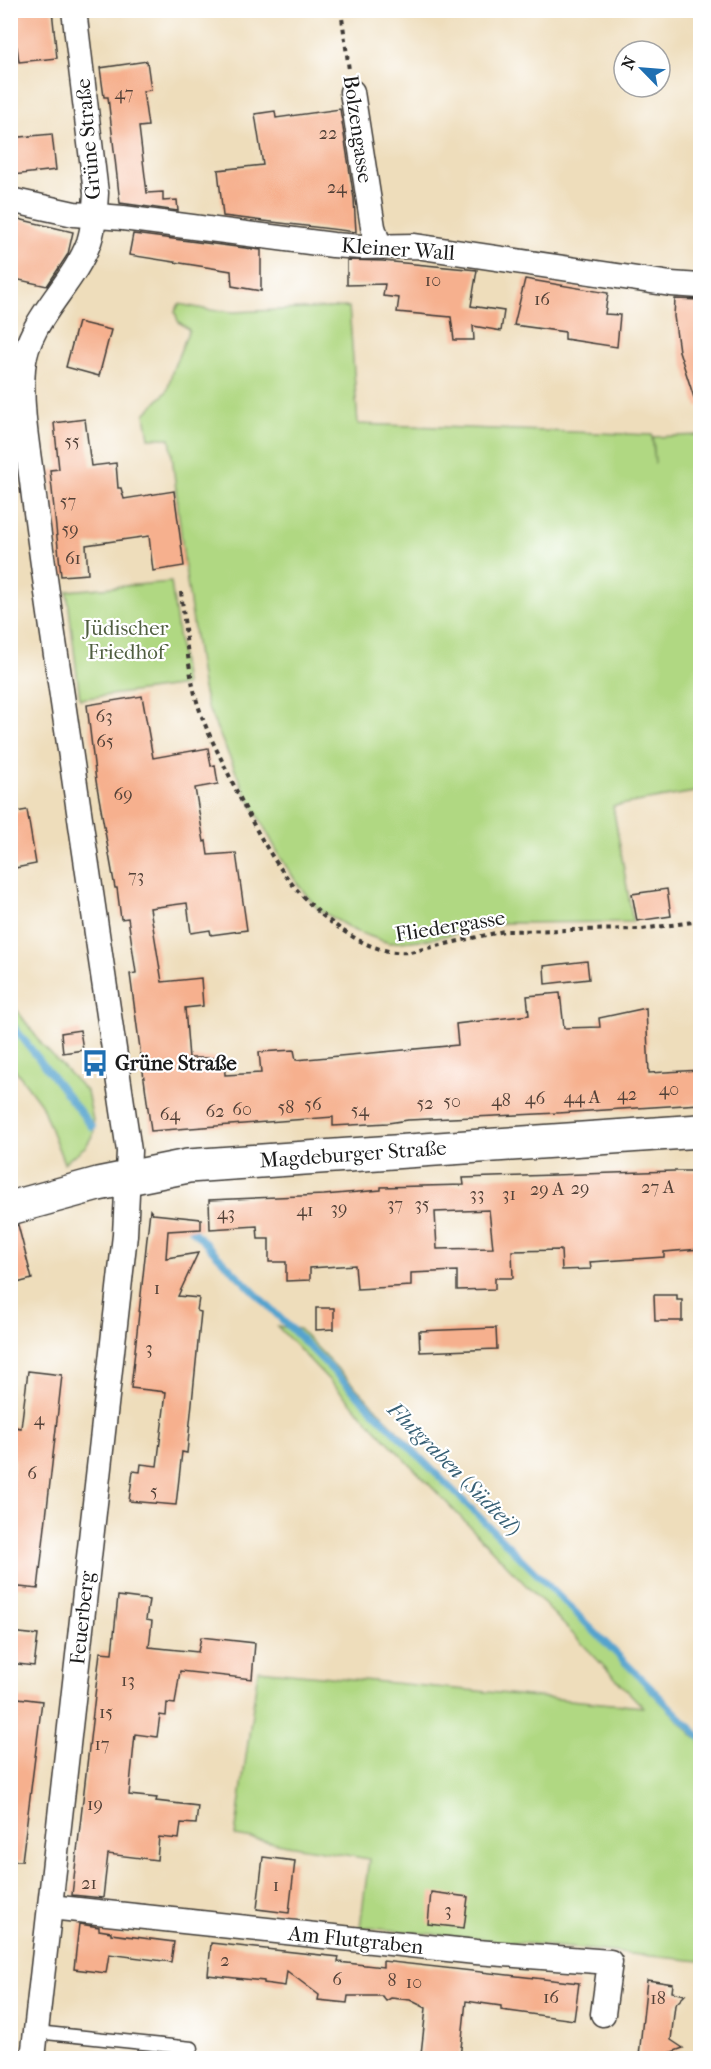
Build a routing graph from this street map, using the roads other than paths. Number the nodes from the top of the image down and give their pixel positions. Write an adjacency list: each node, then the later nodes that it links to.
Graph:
1 (74, 10): 4 (street, Grüne Straße)
2 (352, 92): 5 (street, Bolzengasse)
3 (10, 200): 4 (street, Kleiner Wall)
4 (95, 216): 5 (street, Kleiner Wall); 8 (street, Grüne Straße)
5 (380, 246): 6 (street, Kleiner Wall)
6 (700, 286)
7 (700, 1131): 8 (main road, Magdeburger Straße)
8 (126, 1178): 9 (main road, Magdeburger Straße); 10 (street, Feuerberg)
9 (10, 1208)
10 (50, 1907): 11 (street, Am Flutgraben); 12 (street, Feuerberg)
11 (603, 2014)
12 (36, 2032): 13 (lane); 14 (street, Feuerberg)
13 (192, 2048)
14 (33, 2058)

